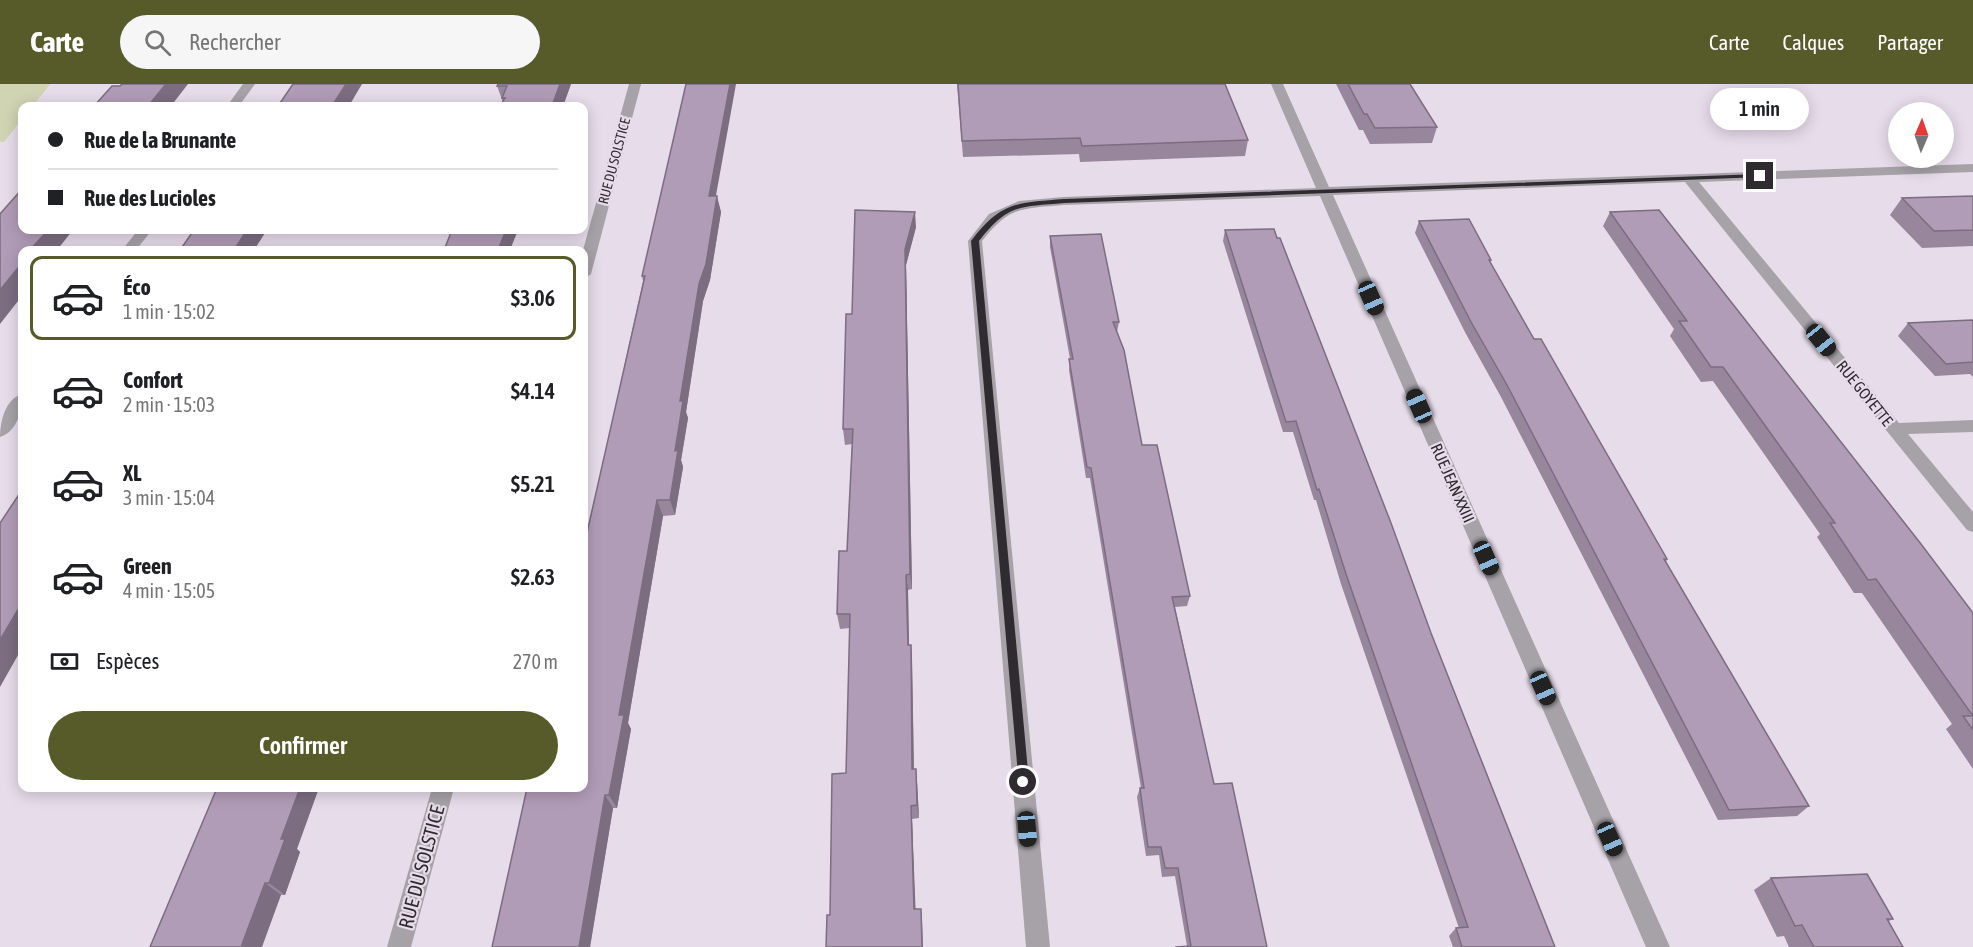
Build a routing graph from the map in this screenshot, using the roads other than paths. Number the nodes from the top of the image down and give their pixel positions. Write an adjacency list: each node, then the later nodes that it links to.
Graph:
1 (249, 84): 4 (street)
2 (635, 84): 8 (street, RUE DU SOLSTICE)
3 (1277, 84): 7 (street, RUE JEAN XXIII)
4 (236, 102)
5 (1973, 168): 6 (street)
6 (1689, 179): 7 (street); 11 (street, RUE GOYETTE)
7 (1323, 190): 16 (street); 17 (street, RUE JEAN XXIII)
8 (588, 259)
9 (18, 406): 12 (street)
10 (1973, 426): 11 (street)
11 (1894, 429): 13 (street, RUE GOYETTE)
12 (0, 431)
13 (1973, 525)
14 (442, 792): 15 (street, RUE DU SOLSTICE)
15 (399, 947)
16 (1038, 947)
17 (1658, 947)

